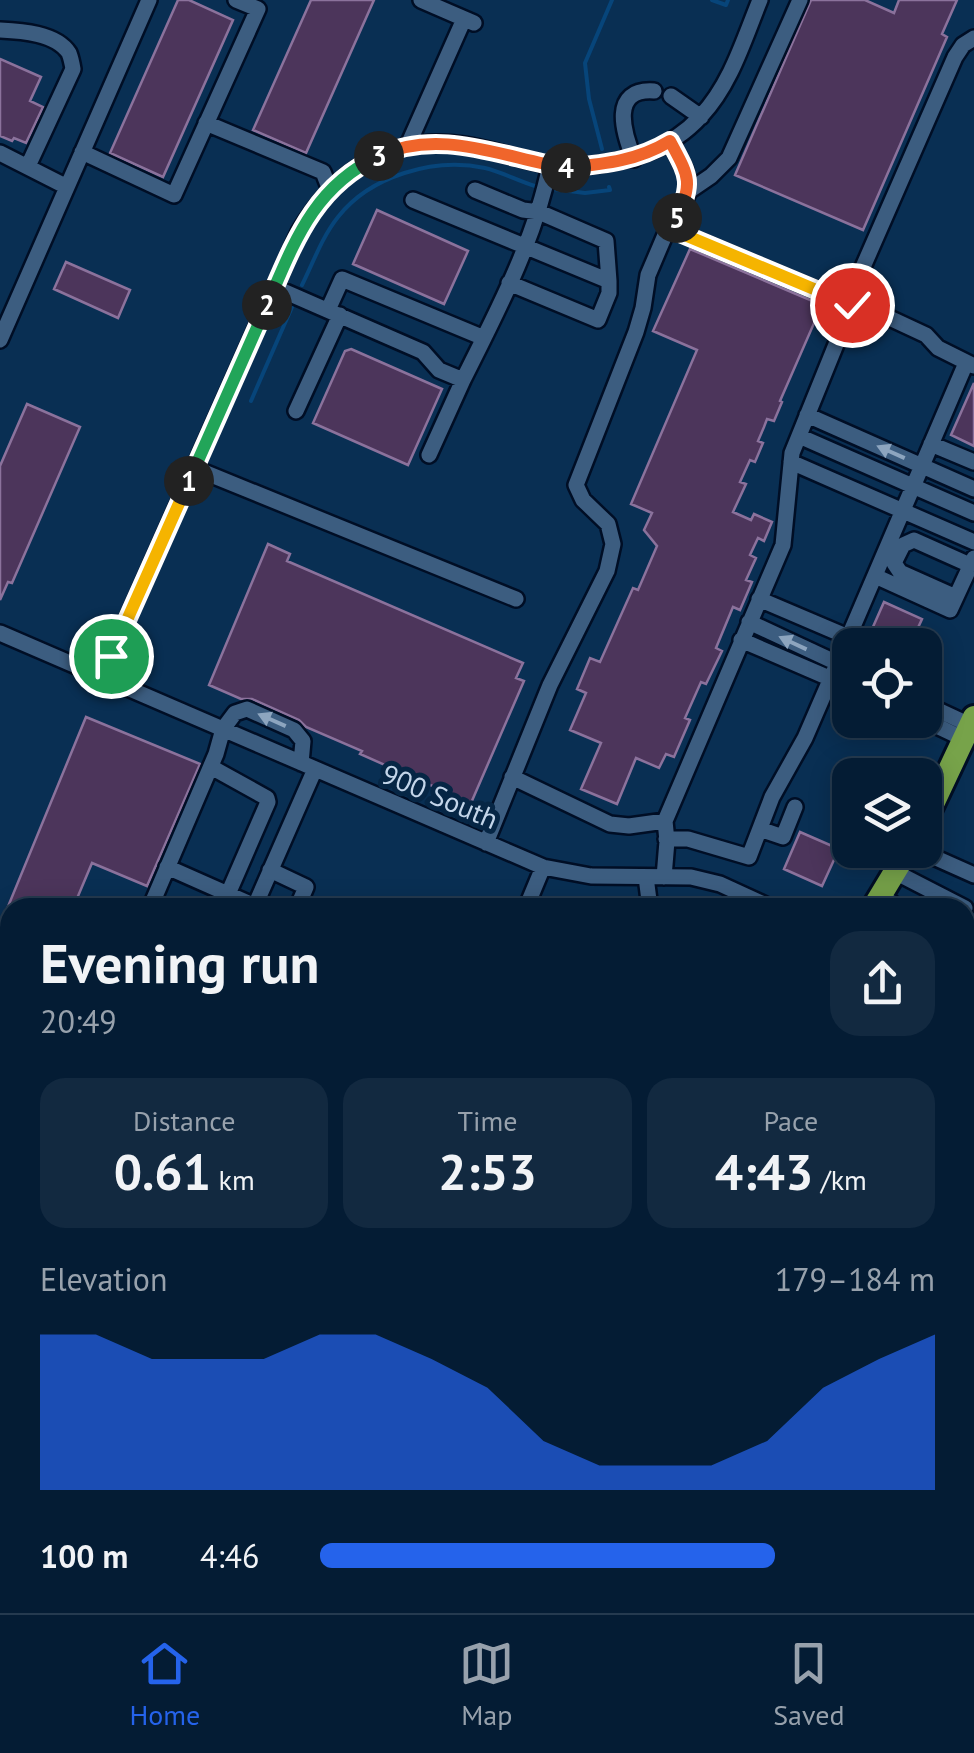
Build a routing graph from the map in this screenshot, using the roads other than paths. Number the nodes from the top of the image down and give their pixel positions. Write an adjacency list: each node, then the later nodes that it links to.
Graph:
1 (149, 0): 14 (street)
2 (236, 0): 11 (street)
3 (422, 0): 13 (street)
4 (760, 0): 10 (street)
5 (800, 0): 22 (street)
6 (0, 30): 18 (street)
7 (970, 45): 30 (street)
8 (654, 91): 16 (street)
9 (671, 96): 10 (street)
10 (700, 117): 12 (street)
11 (206, 122): 14 (street); 20 (street)
12 (670, 141): 16 (street); 22 (street)
13 (408, 145): 17 (street); 20 (street)
14 (82, 152): 19 (street)
15 (0, 153): 18 (street)
16 (634, 159): 17 (street)
17 (550, 165): 24 (street)
18 (28, 166): 19 (street)
19 (67, 187): 33 (street)
20 (330, 190): 29 (street)
21 (474, 190): 24 (street)
22 (689, 191): 25 (street)
23 (413, 200): 26 (street)
24 (539, 212): 26 (street); 27 (street)
25 (668, 228): 30 (street); 70 (street)
26 (525, 246): 27 (street); 28 (street)
27 (609, 281): 28 (street)
28 (508, 283): 32 (street)
29 (274, 287): 31 (street); 44 (street)
30 (852, 305): 34 (street); 37 (street)
31 (334, 312): 32 (street); 35 (street); 36 (street)
32 (484, 338): 35 (street)
33 (0, 340)
34 (970, 364): 39 (street)
35 (463, 380): 40 (street)
36 (296, 411)
37 (807, 415): 38 (street); 43 (street, one-way to 37)
38 (799, 436): 41 (street); 45 (street)
39 (932, 444): 42 (street); 43 (street)
40 (428, 455)
41 (791, 462): 47 (street); 54 (street)
42 (974, 462)
43 (922, 466): 45 (street); 46 (street)
44 (194, 468): 53 (street); 62 (street)
45 (913, 487): 47 (street); 48 (street)
46 (974, 489)
47 (903, 510): 49 (street); 51 (street)
48 (974, 513)
49 (974, 542)
50 (972, 561): 52 (street); 52 (street)
51 (875, 576): 52 (street); 56 (street)
52 (956, 598)
53 (516, 599)
54 (759, 599): 55 (street); 57 (street)
55 (749, 622): 59 (street); 60 (street, one-way to 55)
56 (852, 628)
57 (832, 631)
58 (0, 633): 62 (street, 900 South)
59 (741, 640): 61 (street); 73 (street)
60 (832, 666)
61 (832, 668)
62 (102, 676): 66 (street, 900 South)
63 (832, 684): 74 (street)
64 (942, 717): 67 (street)
65 (942, 727): 67 (street)
66 (223, 729): 68 (street, 900 South); 68 (street, one-way to 66); 69 (street)
67 (968, 738): 71 (highway)
68 (308, 766): 76 (street, 900 South); 79 (street)
69 (210, 767): 77 (street); 80 (street)
70 (512, 778): 73 (street); 76 (street)
71 (942, 788)
72 (795, 807): 74 (street)
73 (665, 820): 75 (street)
74 (760, 829): 75 (street)
75 (666, 839): 86 (street)
76 (486, 842): 81 (street, 900 South)
77 (250, 844): 79 (street); 87 (street)
78 (942, 861): 84 (street)
79 (274, 863): 90 (street); 91 (street)
80 (167, 867): 87 (street); 88 (street)
81 (543, 867): 85 (street, 900 South); 92 (street)
82 (897, 868): 83 (highway)
83 (894, 872): 95 (highway); 96 (street)
84 (974, 875)
85 (646, 877): 86 (street, 900 South); 93 (street)
86 (664, 877): 94 (street, 900 South)
87 (228, 894): 89 (street)
88 (154, 898)
89 (236, 898)
90 (259, 898)
91 (302, 898)
92 (530, 898)
93 (649, 898)
94 (750, 898)
95 (886, 898)
96 (929, 898)

